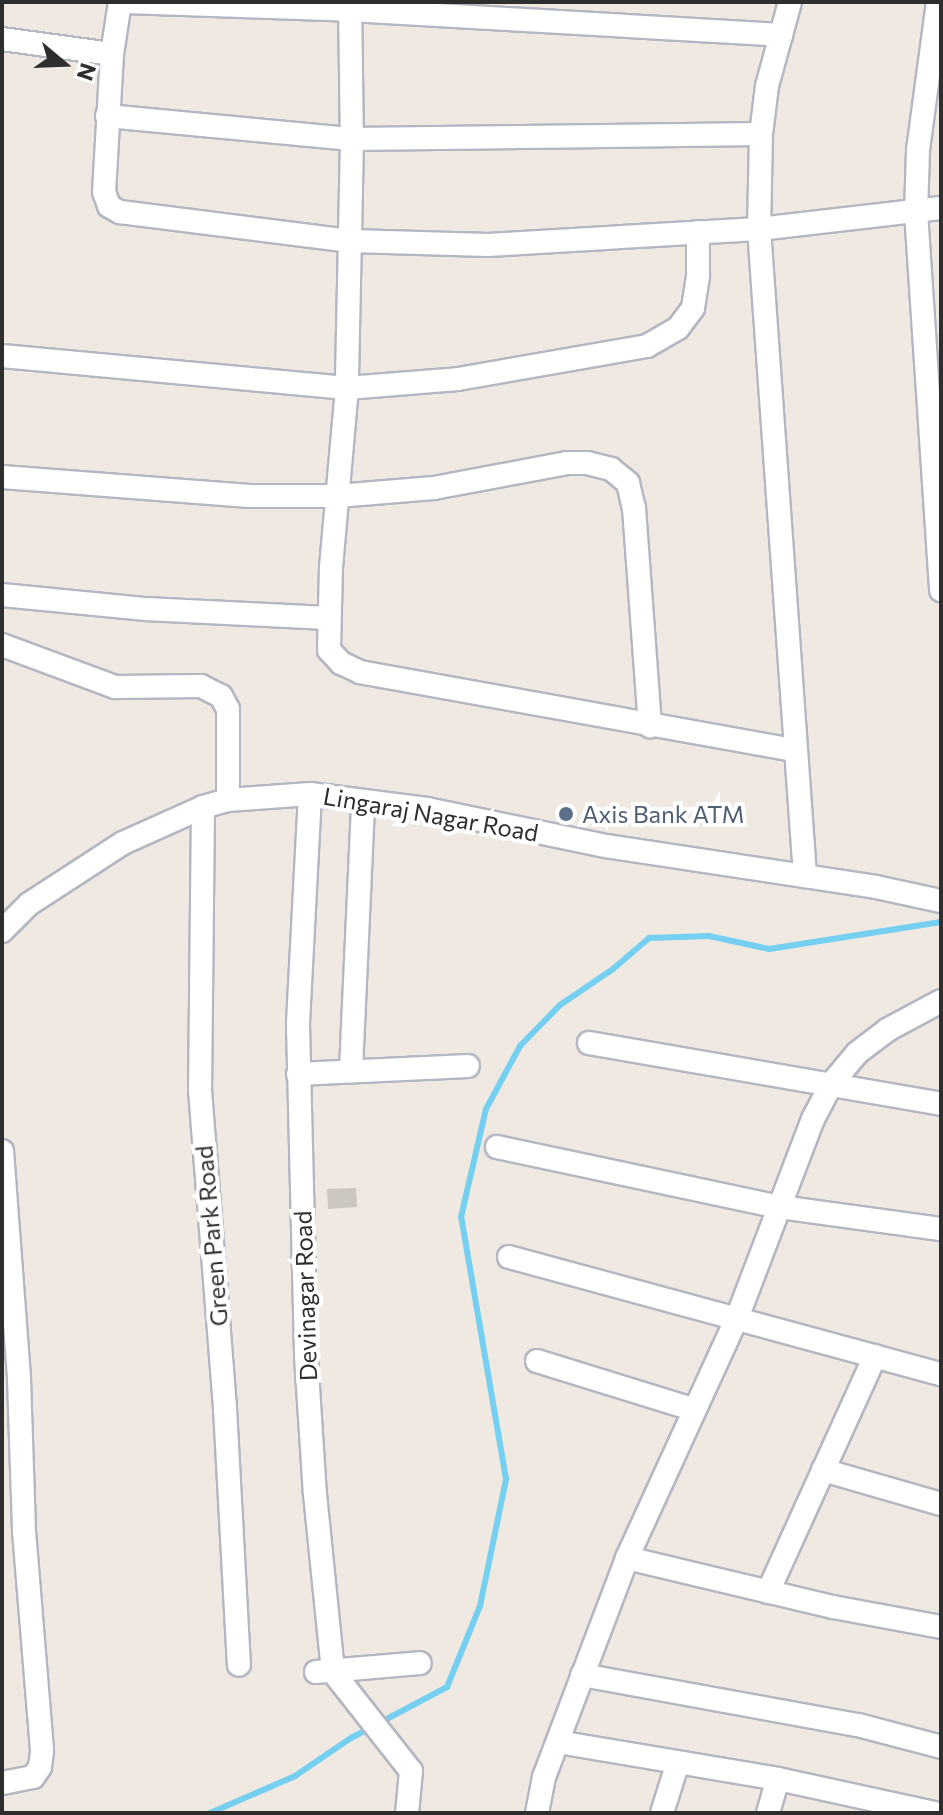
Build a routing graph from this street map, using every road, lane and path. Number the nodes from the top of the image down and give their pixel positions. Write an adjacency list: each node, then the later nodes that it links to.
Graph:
1 (123, 2): 4 (street); 7 (street)
2 (790, 2): 5 (street)
3 (938, 2): 12 (street)
4 (350, 6): 5 (street); 10 (street)
5 (781, 35): 9 (street)
6 (2, 39): 7 (street)
7 (112, 54): 8 (street)
8 (107, 116): 10 (street); 15 (street)
9 (761, 134): 10 (street); 13 (street)
10 (352, 139): 15 (street)
11 (941, 208): 12 (street)
12 (916, 212): 13 (street); 20 (street)
13 (759, 229): 14 (street); 25 (street)
14 (698, 232): 15 (street); 17 (street)
15 (351, 241): 17 (street)
16 (2, 356): 17 (street)
17 (347, 388): 19 (street)
18 (2, 477): 19 (street)
19 (337, 496): 22 (street); 24 (street)
20 (941, 590)
21 (2, 595): 22 (street)
22 (328, 618): 24 (street)
23 (2, 645): 27 (street)
24 (650, 726): 25 (street)
25 (795, 750): 30 (street)
26 (310, 794): 27 (street, Lingaraj Nagar Road); 28 (street, Lingaraj Nagar Road); 37 (street, Devinagar Road)
27 (228, 800): 29 (street, Lingaraj Nagar Road)
28 (363, 801): 30 (street, Lingaraj Nagar Road); 36 (street)
29 (203, 807): 32 (street, Lingaraj Nagar Road); 58 (street, Green Park Road)
30 (805, 876): 31 (street, Lingaraj Nagar Road)
31 (941, 901)
32 (2, 931)
33 (941, 1001): 38 (street)
34 (589, 1043): 38 (street)
35 (468, 1066): 36 (street)
36 (351, 1070): 37 (street)
37 (298, 1074): 59 (street, Devinagar Road)
38 (832, 1083): 39 (street); 42 (street)
39 (941, 1104)
40 (497, 1147): 42 (street)
41 (2, 1151): 45 (street)
42 (780, 1207): 43 (street); 46 (street)
43 (941, 1229)
44 (509, 1257): 46 (street)
45 (6, 1273): 52 (street)
46 (737, 1318): 47 (street); 50 (street)
47 (875, 1356): 49 (street); 51 (street)
48 (537, 1361): 50 (street)
49 (941, 1374)
50 (695, 1410): 54 (street)
51 (823, 1470): 53 (street); 55 (street)
52 (12, 1498): 65 (street)
53 (941, 1504)
54 (627, 1558): 55 (street); 60 (street)
55 (768, 1592): 56 (street)
56 (941, 1627)
57 (420, 1663): 59 (street)
58 (239, 1665)
59 (325, 1672): 67 (street)
60 (582, 1675): 61 (street); 62 (street)
61 (558, 1742): 63 (street); 68 (street)
62 (941, 1747)
63 (678, 1762): 64 (street); 69 (street)
64 (778, 1779): 66 (street); 70 (street)
65 (2, 1783)
66 (889, 1807): 71 (street)
67 (407, 1813)
68 (537, 1813)
69 (662, 1813)
70 (768, 1813)
71 (934, 1813)

